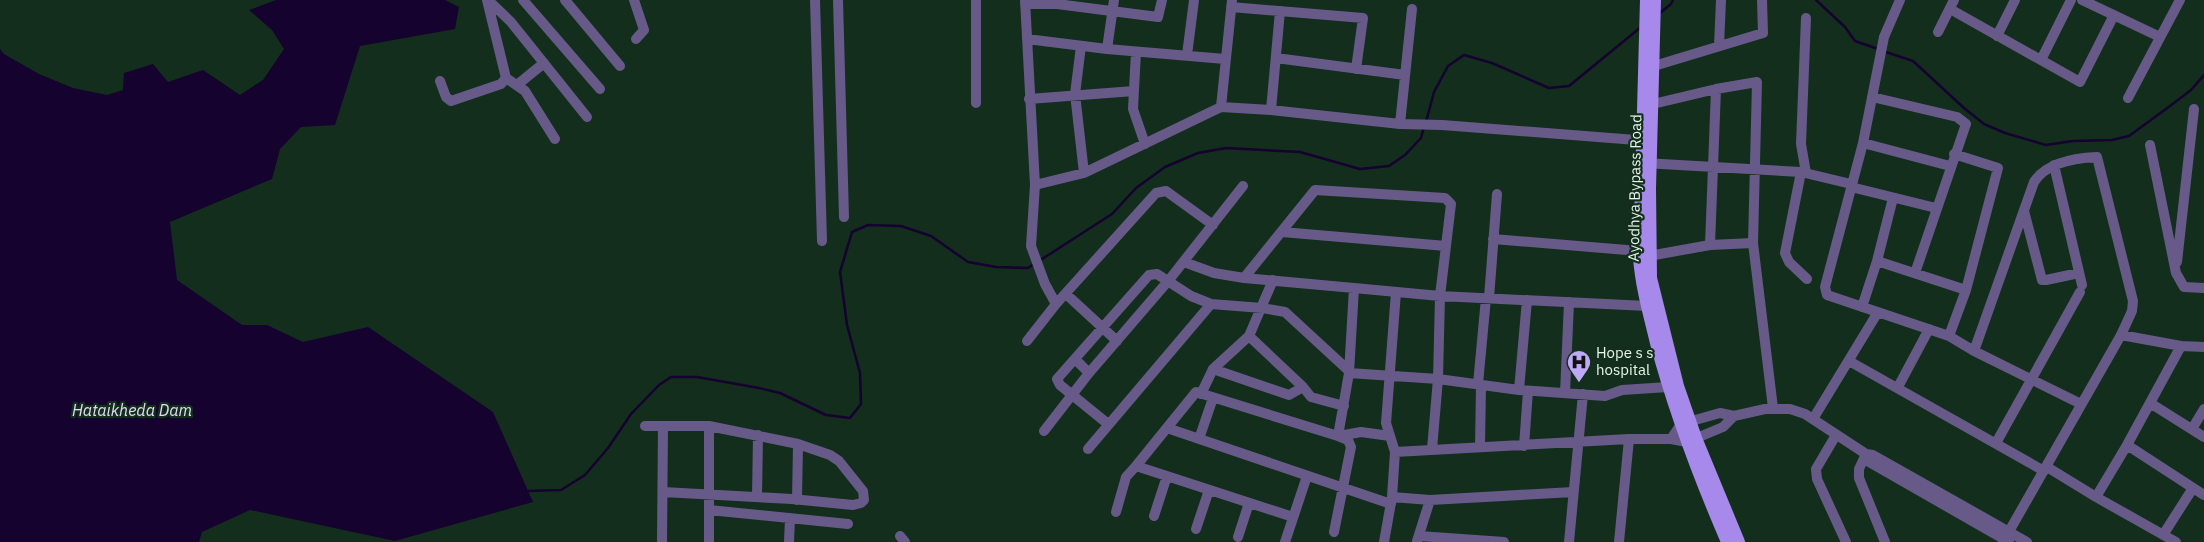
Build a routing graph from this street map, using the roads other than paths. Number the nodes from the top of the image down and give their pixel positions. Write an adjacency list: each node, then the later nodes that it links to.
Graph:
1 (488, 0): 42 (street); 47 (street)
2 (523, 0): 51 (street)
3 (565, 0): 43 (street)
4 (634, 0): 31 (street)
5 (815, 0): 88 (street)
6 (838, 0): 84 (street)
7 (976, 0): 57 (street)
8 (1162, 0): 22 (street)
9 (1194, 0): 38 (street)
10 (1646, 0): 35 (main road, Ayodhya Bypass Road)
11 (1655, 0): 35 (main road, Ayodhya Bypass Road)
12 (1721, 0): 34 (street)
13 (1762, 0): 34 (street)
14 (1900, 0): 54 (street)
15 (2015, 0): 29 (street)
16 (2071, 0): 41 (street)
17 (2082, 0): 26 (street)
18 (2180, 0): 30 (street)
19 (1025, 2): 20 (street); 32 (street)
20 (1057, 2): 22 (street)
21 (1232, 4): 25 (street); 40 (street)
22 (1114, 5): 36 (street)
23 (1952, 5): 28 (street); 29 (street)
24 (1412, 9): 46 (street)
25 (1280, 11): 39 (street); 45 (street)
26 (2114, 16): 30 (street); 41 (street)
27 (1806, 18): 75 (street)
28 (1938, 32)
29 (1997, 36): 41 (street)
30 (2160, 37): 55 (street)
31 (636, 39)
32 (1027, 39): 33 (street); 56 (street)
33 (1081, 46): 36 (street); 53 (street)
34 (1719, 46): 44 (street)
35 (1650, 47): 44 (main road, Ayodhya Bypass Road); 65 (main road, Ayodhya Bypass Road)
36 (1107, 49): 37 (street)
37 (1136, 52): 38 (street); 52 (street)
38 (1187, 55): 40 (street)
39 (1276, 58): 45 (street); 61 (street)
40 (1225, 59): 59 (street)
41 (2041, 60)
42 (544, 63): 49 (street); 62 (street)
43 (620, 66)
44 (1654, 66): 58 (main road, Ayodhya Bypass Road)
45 (1356, 69): 46 (street)
46 (1405, 75): 63 (street)
47 (506, 78): 48 (street); 49 (street)
48 (440, 81)
49 (517, 85): 64 (street)
50 (1716, 89): 58 (street); 73 (street); 74 (street)
51 (600, 90)
52 (1134, 91): 53 (street); 67 (street)
53 (1075, 94): 56 (street); 76 (street)
54 (1872, 97): 66 (street); 69 (street)
55 (2128, 98)
56 (1029, 99): 77 (street)
57 (976, 103)
58 (1653, 104): 65 (main road, Ayodhya Bypass Road)
59 (1221, 107): 61 (street); 67 (street)
60 (2194, 109): 97 (street)
61 (1271, 110): 63 (street)
62 (586, 117)
63 (1400, 124): 65 (street)
64 (555, 139)
65 (1647, 141): 70 (main road, Ayodhya Bypass Road)
66 (1863, 143): 72 (street); 78 (street)
67 (1145, 144): 76 (street)
68 (2150, 144): 97 (street)
69 (1954, 154): 72 (street); 104 (street)
70 (1646, 163): 73 (street); 92 (main road, Ayodhya Bypass Road)
71 (2054, 165): 83 (street); 96 (street); 119 (street)
72 (1950, 166): 82 (street)
73 (1712, 167): 74 (street); 90 (street)
74 (1755, 168): 75 (street); 89 (street)
75 (1804, 172): 78 (street); 99 (street)
76 (1084, 174): 77 (street)
77 (1035, 185): 111 (street)
78 (1851, 185): 81 (street); 114 (street)
79 (1242, 186): 85 (street)
80 (1497, 194): 87 (street)
81 (1893, 198): 82 (street); 93 (street)
82 (1936, 208): 95 (street)
83 (2024, 210): 96 (street); 126 (street)
84 (844, 217)
85 (1212, 225): 94 (street); 106 (street)
86 (1282, 232): 91 (street); 91 (street); 98 (street)
87 (1493, 239): 92 (street); 108 (street)
88 (822, 242)
89 (1753, 243): 90 (street); 148 (street)
90 (1710, 245): 92 (street)
91 (1446, 246): 107 (street)
92 (1644, 253): 113 (main road, Ayodhya Bypass Road)
93 (1877, 261): 95 (street); 114 (street)
94 (1184, 262): 98 (street); 100 (street)
95 (1915, 273): 104 (street)
96 (2079, 273): 134 (street)
97 (2176, 273): 103 (street)
98 (1244, 278): 101 (street)
99 (1807, 279)
100 (1170, 280): 112 (street); 117 (street); 123 (street)
101 (1273, 280): 102 (street); 115 (street)
102 (1354, 288): 105 (street); 130 (street)
103 (2204, 288)
104 (1966, 290): 121 (street)
105 (1396, 292): 107 (street); 132 (street)
106 (1066, 294): 111 (street); 117 (street)
107 (1440, 296): 108 (street); 133 (street)
108 (1487, 298): 109 (street); 135 (street)
109 (1527, 300): 110 (street); 139 (street)
110 (1569, 302): 113 (street); 140 (street)
111 (1056, 304): 122 (street)
112 (1211, 304): 115 (street); 153 (street)
113 (1652, 305): 137 (main road, Ayodhya Bypass Road); 152 (main road, Ayodhya Bypass Road)
114 (1862, 307): 116 (street)
115 (1262, 308): 120 (street); 130 (street)
116 (1878, 312): 118 (street); 128 (street)
117 (1103, 327): 123 (street); 127 (street)
118 (1929, 329): 121 (street); 138 (street)
119 (2121, 335): 124 (street); 146 (street)
120 (1249, 336): 129 (street); 136 (street)
121 (1949, 336): 126 (street)
122 (1027, 341)
123 (1117, 341): 131 (street)
124 (2181, 346): 125 (street); 145 (street)
125 (2204, 347)
126 (1974, 350): 134 (street)
127 (1075, 359): 131 (street); 143 (street)
128 (1849, 360): 138 (street); 151 (street)
129 (1213, 369): 136 (street); 141 (street)
130 (1349, 371): 132 (street); 147 (street)
131 (1089, 374): 143 (street)
132 (1391, 376): 133 (street); 163 (street)
133 (1438, 379): 135 (street); 176 (street)
134 (2032, 379): 146 (street); 170 (street)
135 (1480, 384): 139 (street); 174 (street)
136 (1303, 387): 147 (street)
137 (1668, 387): 142 (street); 152 (main road, Ayodhya Bypass Road)
138 (1898, 387): 170 (street)
139 (1524, 390): 140 (street); 173 (street)
140 (1565, 393): 142 (street)
141 (1201, 394): 144 (street); 157 (street)
142 (1583, 394): 169 (street)
143 (1072, 395): 153 (street); 159 (street)
144 (1213, 398): 162 (street); 165 (street)
145 (2150, 403): 158 (street); 172 (street)
146 (2081, 404): 180 (street)
147 (1344, 406): 162 (street)
148 (1773, 408): 150 (street); 151 (street)
149 (2204, 409): 158 (street)
150 (1734, 416): 152 (street); 168 (street)
151 (1813, 419): 161 (street)
152 (1686, 422): 167 (street); 168 (main road, Ayodhya Bypass Road)
153 (1108, 424): 175 (street)
154 (645, 426): 155 (street)
155 (663, 426): 156 (street); 186 (street)
156 (709, 426): 160 (street); 188 (street)
157 (1167, 428): 165 (street); 179 (street)
158 (2192, 429): 164 (street)
159 (1044, 431)
160 (758, 435): 171 (street); 190 (street)
161 (1836, 435): 178 (street); 218 (street)
162 (1342, 436): 163 (street); 183 (street)
163 (1390, 436): 177 (street)
164 (2204, 437)
165 (1199, 439): 182 (street)
166 (1629, 439): 167 (street); 169 (street); 215 (street)
167 (1671, 439): 168 (street)
168 (1691, 440): 216 (main road, Ayodhya Bypass Road); 217 (main road, Ayodhya Bypass Road)
169 (1578, 441): 173 (street); 187 (street)
170 (1996, 443): 180 (street)
171 (798, 444): 192 (street); 192 (street)
172 (2127, 445): 184 (street); 191 (street)
173 (1524, 446): 174 (street)
174 (1480, 448): 176 (street)
175 (1088, 449)
176 (1432, 449): 177 (street)
177 (1395, 452): 194 (street)
178 (1866, 454): 207 (street); 219 (street)
179 (1136, 466): 181 (street); 197 (street)
180 (2045, 469): 191 (street); 207 (street)
181 (1168, 476): 185 (street); 198 (street)
182 (1307, 476): 183 (street); 199 (street)
183 (1342, 488): 194 (street); 203 (street)
184 (2193, 488): 189 (street); 204 (street)
185 (1209, 490): 195 (street); 202 (street)
186 (663, 492): 188 (street); 208 (street)
187 (1573, 492): 193 (street); 214 (street)
188 (709, 494): 190 (street); 196 (street)
189 (2204, 495)
190 (757, 497): 192 (street)
191 (2096, 497): 204 (street)
192 (796, 500)
193 (1430, 500): 194 (street); 206 (street)
194 (1391, 501): 212 (street)
195 (1250, 503): 199 (street); 205 (street)
196 (709, 510): 200 (street); 209 (street)
197 (1116, 512)
198 (1154, 516)
199 (1293, 517): 211 (street)
200 (790, 518): 201 (street); 210 (street)
201 (848, 524)
202 (1196, 529)
203 (1334, 532)
204 (2163, 535): 221 (street)
205 (1238, 537)
206 (1418, 539): 213 (street)
207 (2007, 539): 220 (street)
208 (662, 542)
209 (709, 542)
210 (789, 542)
211 (1285, 542)
212 (1384, 542)
213 (1504, 542)
214 (1569, 542)
215 (1619, 542)
216 (1727, 542)
217 (1739, 542)
218 (1846, 542)
219 (1885, 542)
220 (2027, 542)
221 (2176, 542)

